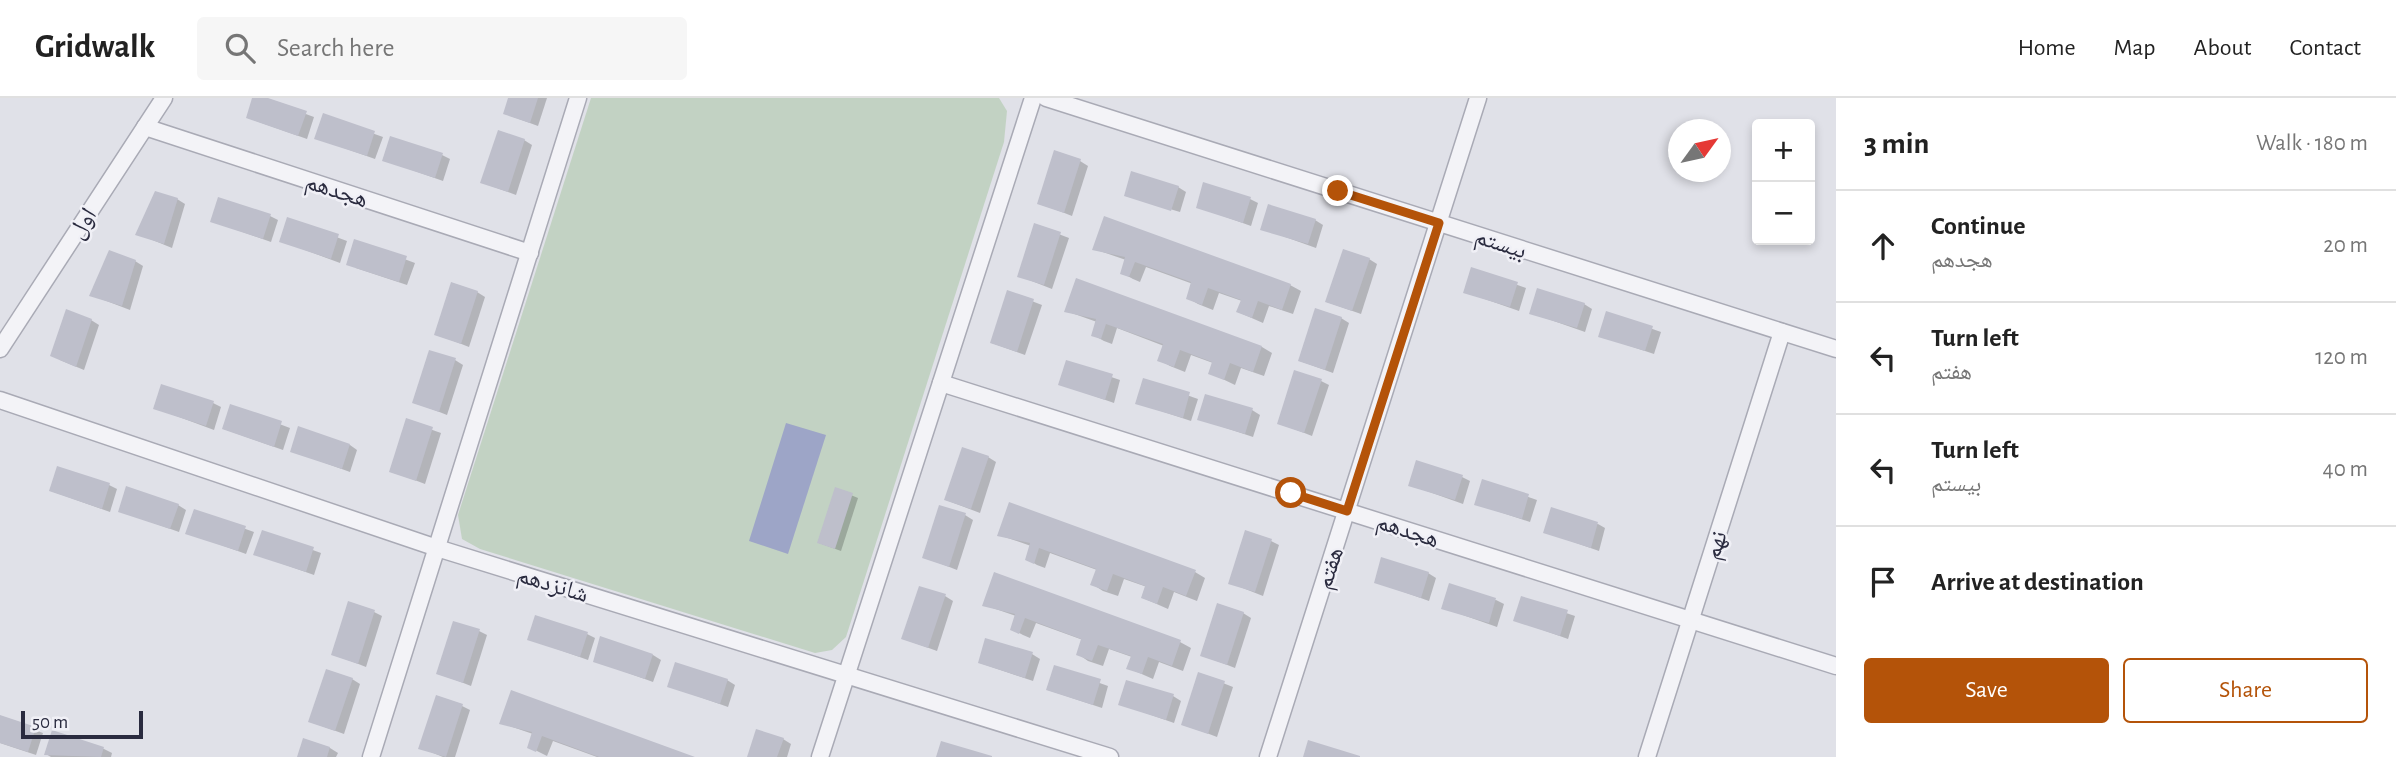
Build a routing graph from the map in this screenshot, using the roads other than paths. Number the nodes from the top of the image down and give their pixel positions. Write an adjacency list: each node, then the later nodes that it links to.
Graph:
1 (164, 98): 6 (street, اول)
2 (578, 98): 8 (street)
3 (1033, 98): 12 (street)
4 (1046, 98): 7 (street, بیستم)
5 (1478, 98): 7 (street, هفتم)
6 (145, 127): 8 (street, هجدهم); 10 (street, اول)
7 (1439, 223): 9 (street, بیستم); 14 (street, هفتم)
8 (530, 253): 15 (street)
9 (1782, 332): 11 (street, بیستم); 16 (street, نهم)
10 (0, 349)
11 (1836, 349)
12 (941, 383): 14 (street, هجدهم); 18 (street)
13 (0, 400): 15 (street, شانزدهم)
14 (1347, 511): 16 (street, هجدهم); 22 (street, هفتم)
15 (437, 548): 18 (street, شانزدهم); 19 (street)
16 (1691, 620): 17 (street, هجدهم); 23 (street, نهم)
17 (1836, 666)
18 (846, 676): 20 (street); 21 (street, شانزدهم)
19 (371, 757)
20 (820, 757)
21 (1111, 757)
22 (1268, 757)
23 (1647, 757)

